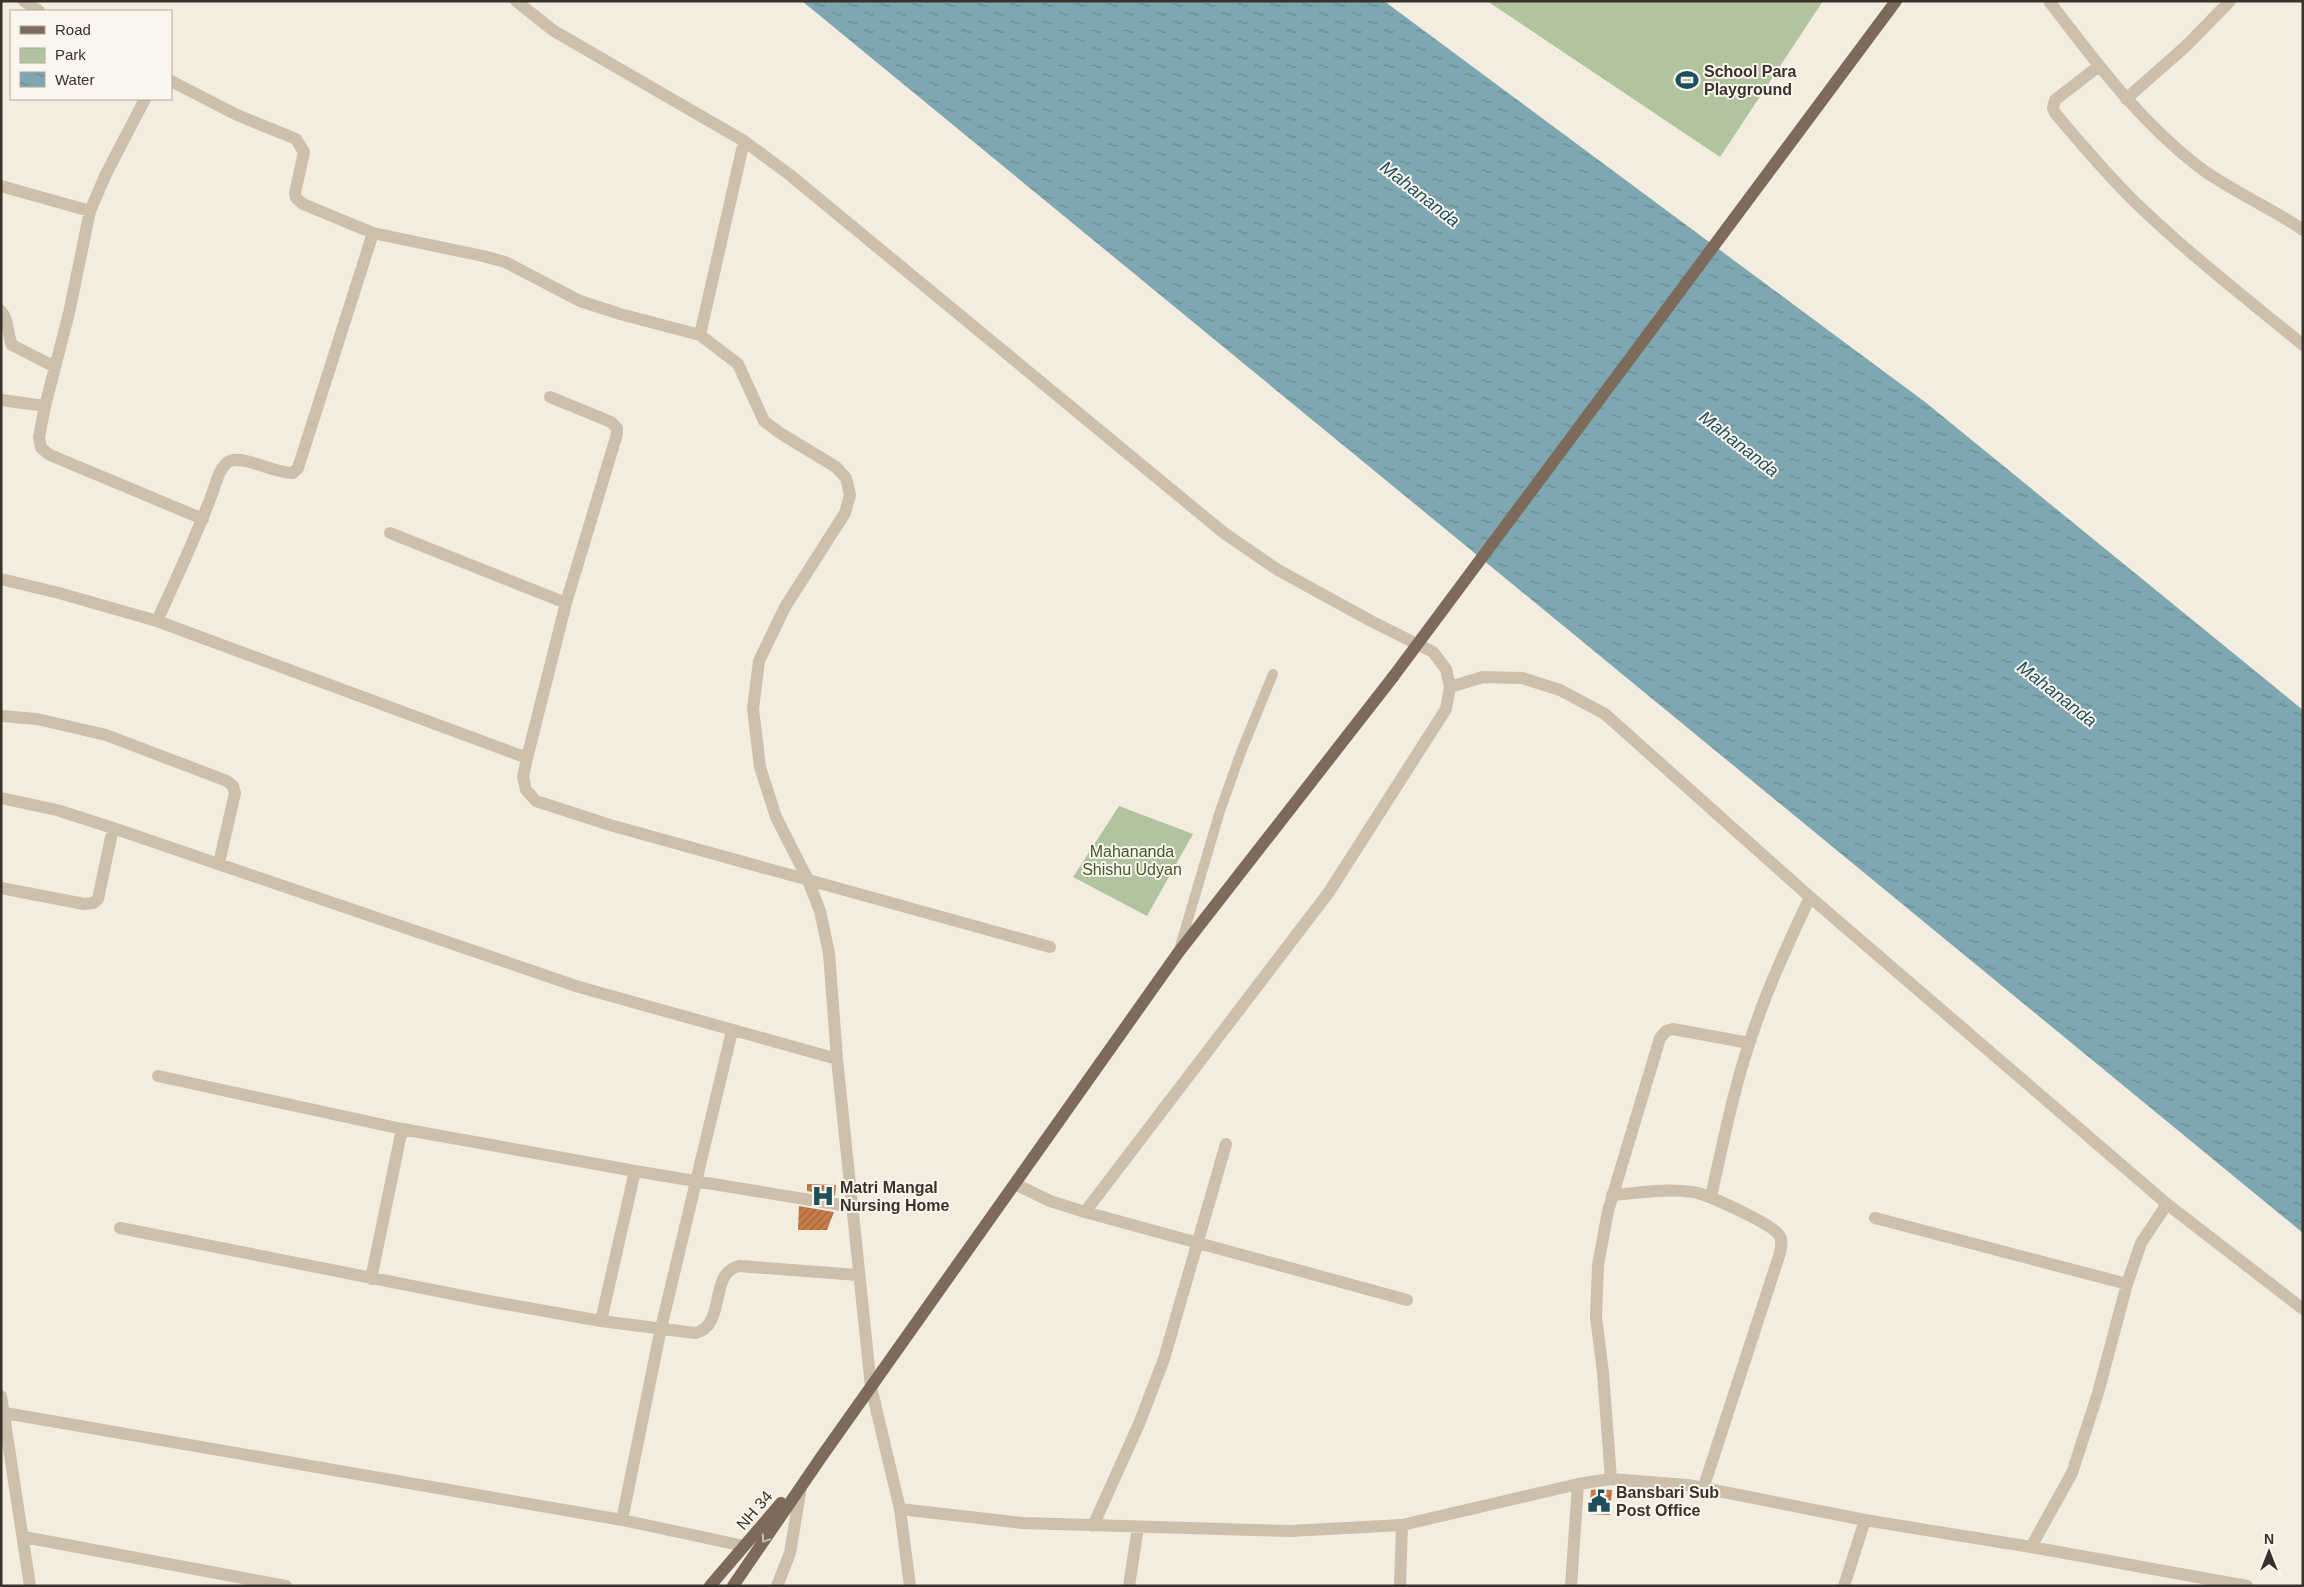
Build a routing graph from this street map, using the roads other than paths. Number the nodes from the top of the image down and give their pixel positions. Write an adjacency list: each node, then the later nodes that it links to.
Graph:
1 (24, 1): 6 (street)
2 (516, 1): 11 (street)
3 (1896, 1): 39 (main road, bridge)
4 (2049, 1): 7 (street)
5 (2230, 1): 9 (street)
6 (38, 10)
7 (2100, 66): 9 (street); 18 (street)
8 (172, 82): 15 (street)
9 (2126, 99): 14 (street)
10 (144, 100): 13 (street)
11 (744, 140): 17 (street); 29 (street)
12 (1, 186): 13 (street)
13 (90, 211): 19 (street)
14 (2303, 230)
15 (373, 233): 17 (street); 23 (street)
16 (1, 310): 19 (street)
17 (700, 335): 35 (street)
18 (2303, 345)
19 (55, 367): 22 (street)
20 (550, 397): 26 (street)
21 (1, 400): 22 (street)
22 (45, 406): 23 (street)
23 (203, 519): 27 (street)
24 (390, 533): 26 (street)
25 (1, 579): 27 (street)
26 (566, 603): 31 (street)
27 (157, 621): 31 (street)
28 (1273, 674): 39 (lane)
29 (1450, 687): 37 (street); 53 (street)
30 (1, 716): 34 (street)
31 (527, 758): 35 (street)
32 (1, 798): 33 (street)
33 (113, 828): 34 (street); 36 (street)
34 (219, 863): 40 (street)
35 (808, 880): 38 (street); 42 (street)
36 (1, 888)
37 (1810, 896): 41 (street); 51 (street)
38 (1050, 947)
39 (1178, 953): 48 (main road)
40 (732, 1031): 42 (street); 47 (street)
41 (1749, 1043): 49 (street); 50 (street)
42 (838, 1059): 52 (street)
43 (158, 1076): 44 (street)
44 (402, 1129): 46 (street); 58 (street)
45 (1226, 1144): 56 (street)
46 (635, 1171): 47 (street); 62 (street)
47 (695, 1181): 52 (street); 63 (street)
48 (1015, 1184): 53 (street); 64 (main road)
49 (1612, 1195): 50 (street); 68 (street)
50 (1711, 1196): 71 (street)
51 (2167, 1204): 59 (street); 61 (street)
52 (853, 1207): 57 (street)
53 (1085, 1212): 56 (street)
54 (1875, 1218): 59 (street)
55 (120, 1228): 58 (street)
56 (1197, 1241): 60 (street); 76 (street)
57 (858, 1275): 63 (street); 64 (street)
58 (371, 1279): 62 (street)
59 (2127, 1284): 80 (street)
60 (1407, 1300)
61 (2303, 1309)
62 (601, 1321): 63 (street)
63 (661, 1328): 73 (street)
64 (871, 1387): 67 (main road); 72 (street)
65 (1, 1396): 66 (street)
66 (5, 1413): 73 (street); 78 (street)
67 (822, 1456): 70 (main road); 79 (main road, NH 34)
68 (1611, 1479): 69 (street); 71 (street)
69 (1578, 1484): 75 (street); 89 (street)
70 (801, 1487): 84 (main road, one-way to 84); 85 (street)
71 (1703, 1489): 74 (street)
72 (900, 1509): 76 (street); 86 (street)
73 (622, 1520): 79 (street)
74 (1865, 1520): 80 (street); 90 (street)
75 (1402, 1525): 77 (street); 88 (street)
76 (1094, 1526): 77 (street)
77 (1138, 1527): 87 (street)
78 (24, 1537): 81 (street); 82 (street)
79 (744, 1546): 83 (main road, NH 34)
80 (2031, 1547): 91 (street)
81 (30, 1586)
82 (286, 1586)
83 (710, 1586)
84 (733, 1586)
85 (777, 1586)
86 (910, 1586)
87 (1129, 1586)
88 (1400, 1586)
89 (1572, 1586)
90 (1844, 1586)
91 (2247, 1586)

